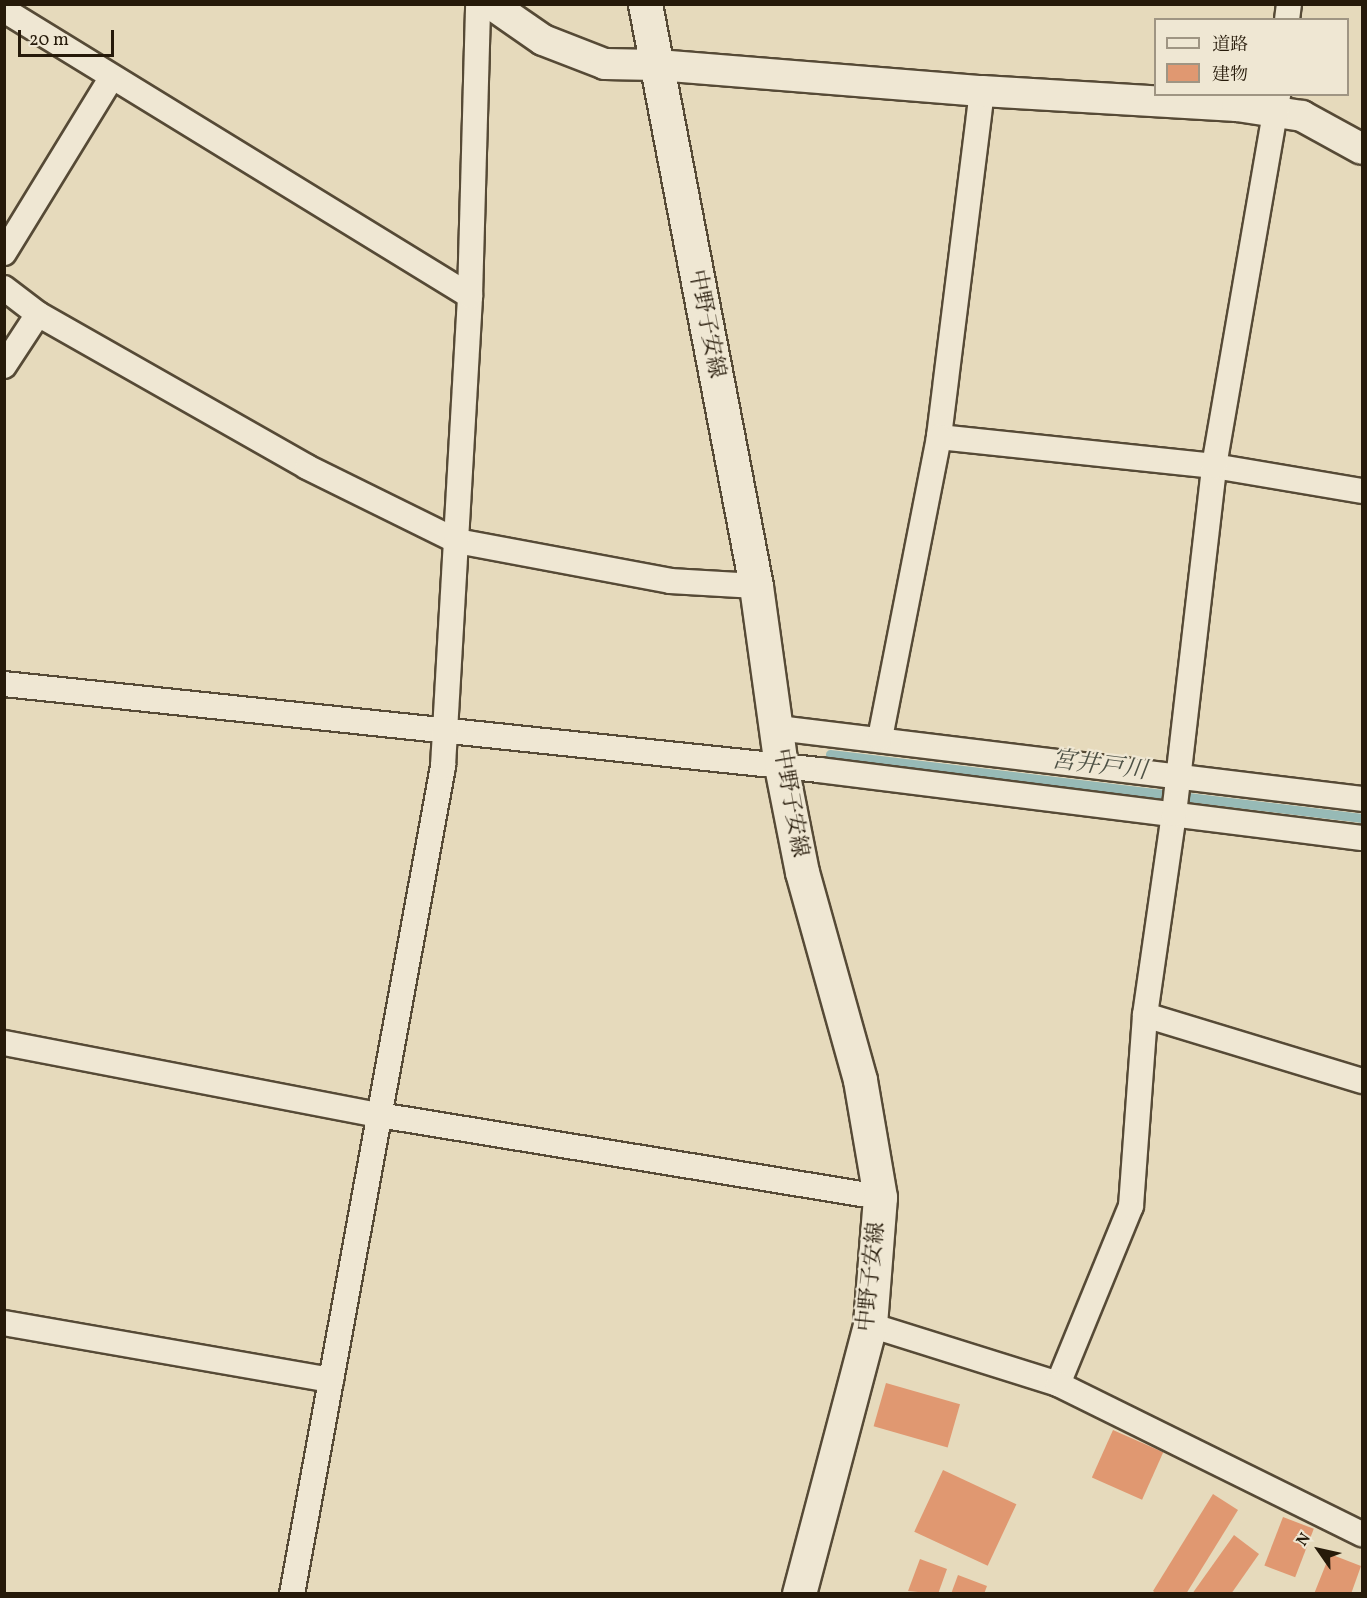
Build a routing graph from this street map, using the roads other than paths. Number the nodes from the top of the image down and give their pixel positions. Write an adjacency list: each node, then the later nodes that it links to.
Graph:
1 (478, 4): 12 (street)
2 (491, 4): 5 (street)
3 (645, 4): 5 (main road, 中野子安線)
4 (4, 10): 6 (street)
5 (657, 65): 7 (street); 19 (main road, 中野子安線)
6 (112, 77): 10 (street); 12 (street)
7 (982, 91): 8 (street); 15 (street)
8 (1277, 103): 9 (street); 16 (street)
9 (1362, 149)
10 (4, 253)
11 (4, 288): 13 (street)
12 (470, 296): 18 (street)
13 (38, 314): 14 (street); 18 (street)
14 (4, 366)
15 (939, 437): 16 (street); 23 (street)
16 (1214, 466): 17 (street); 25 (street)
17 (1362, 491)
18 (458, 541): 19 (street); 22 (street)
19 (756, 586): 21 (main road, 中野子安線)
20 (4, 684): 22 (street)
21 (778, 728): 23 (street); 24 (main road, 中野子安線)
22 (446, 733): 24 (street); 32 (street)
23 (880, 738): 25 (street)
24 (781, 766): 27 (street); 33 (main road, 中野子安線)
25 (1178, 777): 26 (street); 27 (street)
26 (1362, 799)
27 (1174, 816): 28 (street); 29 (street)
28 (1362, 838)
29 (1145, 1015): 31 (street); 37 (street)
30 (4, 1043): 32 (street)
31 (1362, 1081)
32 (379, 1115): 33 (street); 36 (street)
33 (880, 1197): 35 (main road, 中野子安線)
34 (4, 1323): 36 (street)
35 (870, 1324): 37 (street); 40 (main road, 中野子安線)
36 (331, 1380): 39 (street)
37 (1058, 1384): 38 (street)
38 (1362, 1534)
39 (292, 1593)
40 (799, 1593)

